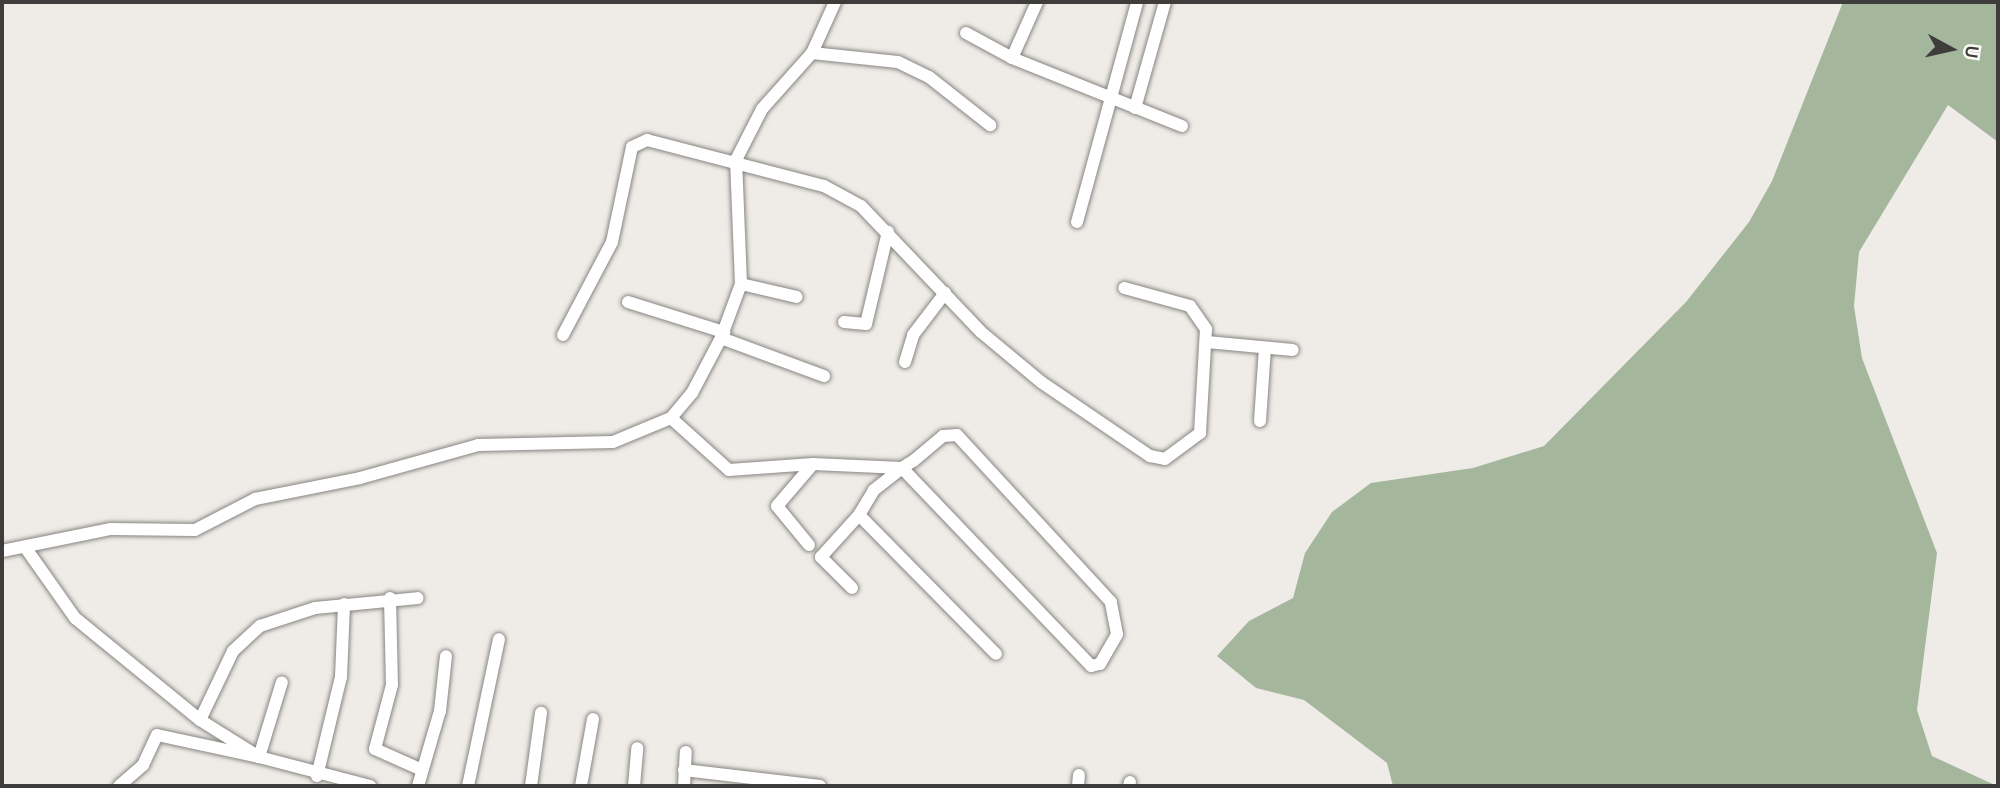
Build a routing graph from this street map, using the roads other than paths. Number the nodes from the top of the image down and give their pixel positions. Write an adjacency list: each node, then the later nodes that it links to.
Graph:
1 (835, 2): 6 (street)
2 (1037, 2): 7 (street)
3 (1137, 2): 8 (street)
4 (1164, 2): 9 (street)
5 (966, 33): 7 (street)
6 (812, 53): 10 (street); 12 (street)
7 (1012, 58): 8 (street)
8 (1112, 99): 9 (street); 13 (street)
9 (1135, 108): 11 (street)
10 (990, 125)
11 (1182, 126)
12 (736, 160): 14 (street); 15 (street); 21 (street)
13 (1077, 222)
14 (888, 232): 17 (street); 20 (street)
15 (741, 284): 18 (street); 22 (street)
16 (1124, 288): 23 (street)
17 (945, 293): 23 (street); 26 (street)
18 (796, 297)
19 (628, 302): 22 (street)
20 (844, 322)
21 (563, 335)
22 (723, 335): 27 (street); 28 (street)
23 (1207, 342): 24 (street)
24 (1265, 348): 25 (street); 29 (street)
25 (1293, 350)
26 (905, 362)
27 (824, 376)
28 (671, 418): 30 (street); 34 (street)
29 (1260, 421)
30 (813, 464): 31 (street); 33 (street)
31 (902, 468): 31 (street); 32 (street)
32 (859, 515): 36 (street); 41 (street)
33 (809, 545)
34 (25, 547): 35 (street); 46 (street)
35 (2, 551)
36 (852, 588)
37 (390, 598): 38 (street); 39 (street); 50 (street)
38 (418, 598)
39 (344, 604): 46 (street); 52 (street)
40 (499, 639): 58 (street)
41 (996, 654)
42 (446, 656): 50 (street)
43 (282, 682): 49 (street)
44 (541, 713): 59 (street)
45 (593, 719): 60 (street)
46 (200, 720): 49 (street)
47 (637, 748): 61 (street)
48 (686, 752): 51 (street)
49 (259, 757): 52 (street); 55 (street)
50 (420, 769): 57 (street)
51 (684, 770): 53 (street); 62 (street)
52 (317, 776): 56 (street)
53 (737, 780): 54 (street)
54 (786, 784): 63 (street)
55 (129, 785)
56 (370, 786)
57 (418, 786)
58 (468, 786)
59 (531, 786)
60 (581, 786)
61 (634, 786)
62 (684, 786)
63 (820, 786)

